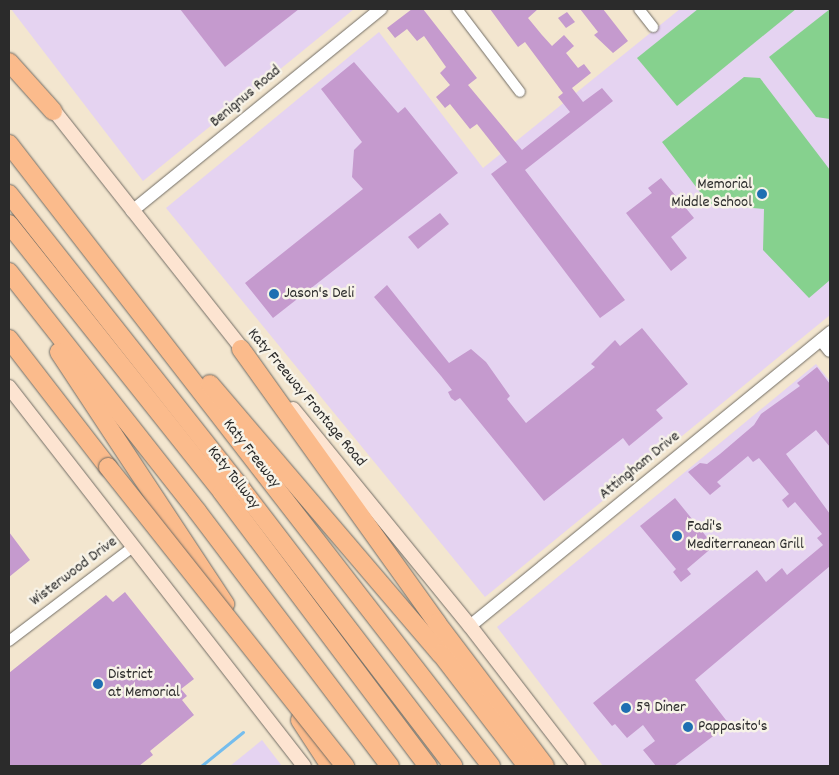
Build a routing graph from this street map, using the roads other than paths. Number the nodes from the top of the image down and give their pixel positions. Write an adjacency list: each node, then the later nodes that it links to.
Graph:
1 (381, 9): 11 (street, Benignus Road)
2 (457, 9): 7 (street)
3 (639, 9): 4 (street)
4 (653, 27)
5 (9, 51): 8 (main road, Katy Freeway Frontage Road)
6 (9, 62): 8 (highway)
7 (520, 92)
8 (53, 111): 11 (main road, Katy Freeway Frontage Road)
9 (9, 144): 14 (highway, Katy Freeway)
10 (9, 194): 30 (highway, Katy Tollway)
11 (132, 211): 18 (main road, Katy Freeway Frontage Road)
12 (9, 224): 29 (highway, Katy Tollway)
13 (9, 273): 26 (highway); 28 (highway)
14 (121, 285): 31 (highway, Katy Freeway); 32 (highway)
15 (826, 336): 19 (street); 23 (street, Attingham Drive)
16 (9, 338): 21 (highway)
17 (9, 347): 21 (highway)
18 (242, 349): 23 (main road, Katy Freeway Frontage Road); 33 (highway)
19 (830, 351)
20 (9, 387): 22 (main road)
21 (104, 463): 27 (highway, bridge)
22 (134, 546): 24 (street, Wisterwood Drive); 25 (main road)
23 (470, 626): 34 (main road, Katy Freeway Frontage Road)
24 (9, 641)
25 (304, 766)
26 (330, 766)
27 (345, 766)
28 (390, 766)
29 (428, 766)
30 (453, 766)
31 (491, 766)
32 (527, 766)
33 (545, 766)
34 (578, 766)

